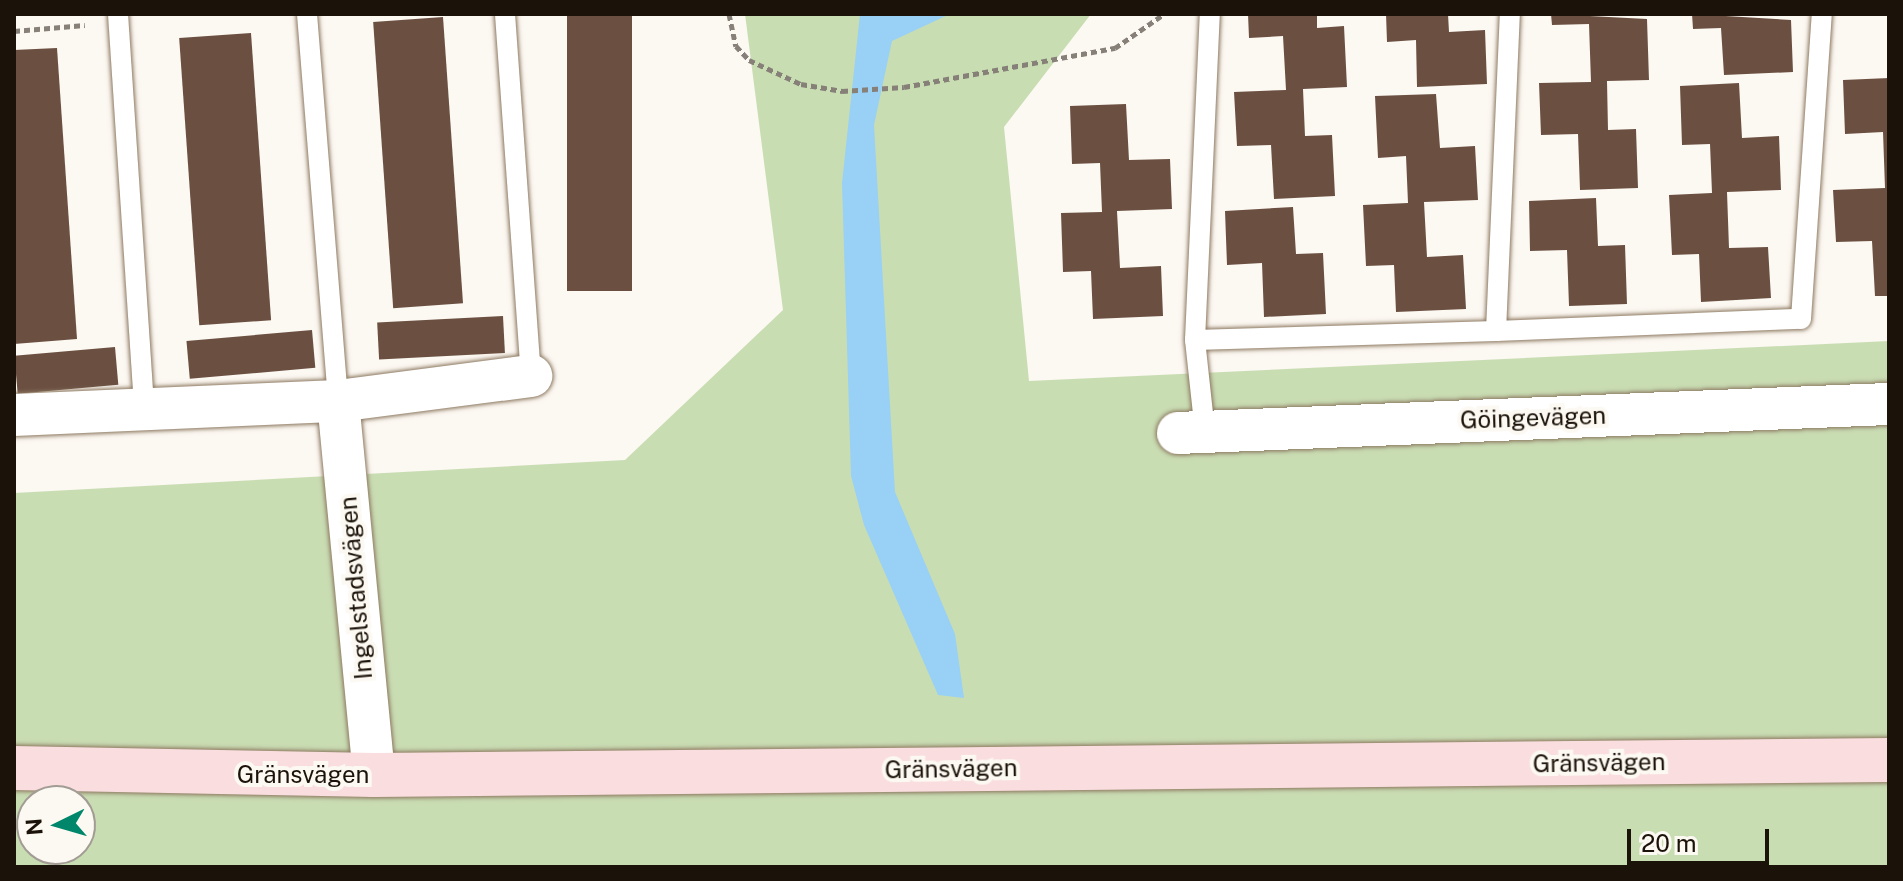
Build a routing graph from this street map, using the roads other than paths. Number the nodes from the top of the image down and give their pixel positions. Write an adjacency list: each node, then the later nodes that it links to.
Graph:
1 (118, 14): 12 (lane)
2 (307, 14): 10 (lane)
3 (505, 14): 9 (lane)
4 (1210, 14): 8 (lane)
5 (1510, 14): 7 (lane)
6 (1822, 14): 7 (lane)
7 (1496, 331): 8 (lane)
8 (1195, 340): 14 (lane)
9 (531, 376): 10 (street)
10 (338, 401): 12 (street); 17 (street, Ingelstadsvägen)
11 (1889, 404): 14 (street, Göingevägen)
12 (144, 410): 13 (street)
13 (14, 415)
14 (1192, 432)
15 (1889, 760): 17 (street, Gränsvägen)
16 (14, 768): 17 (street, Gränsvägen)
17 (374, 775)

